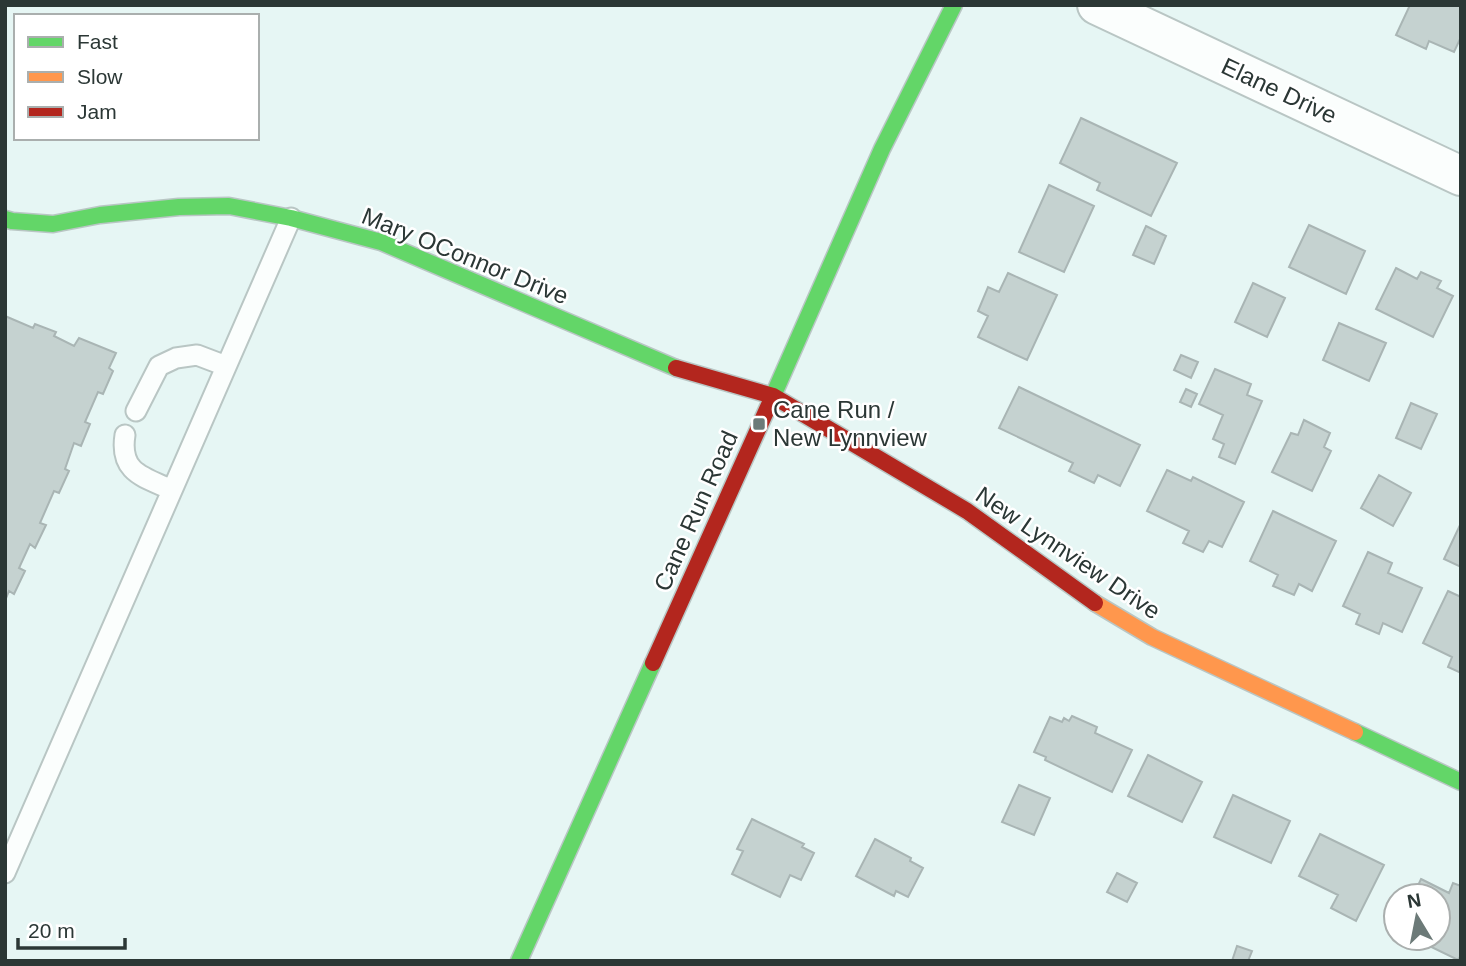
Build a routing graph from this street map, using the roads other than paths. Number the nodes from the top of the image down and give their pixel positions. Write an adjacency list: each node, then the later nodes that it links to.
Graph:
1 (954, 5): 7 (main road, Cane Run Road)
2 (1097, 5): 3 (street, Elane Drive)
3 (1461, 176)
4 (291, 218): 5 (main road, Mary OConnor Drive); 6 (lane); 7 (main road, Mary OConnor Drive)
5 (5, 219)
6 (226, 366): 8 (lane); 10 (lane)
7 (773, 396): 11 (main road, New Lynnview Drive); 13 (main road, Cane Run Road)
8 (136, 411)
9 (125, 435): 10 (lane)
10 (172, 490): 12 (lane)
11 (1461, 782)
12 (5, 873)
13 (519, 961)

